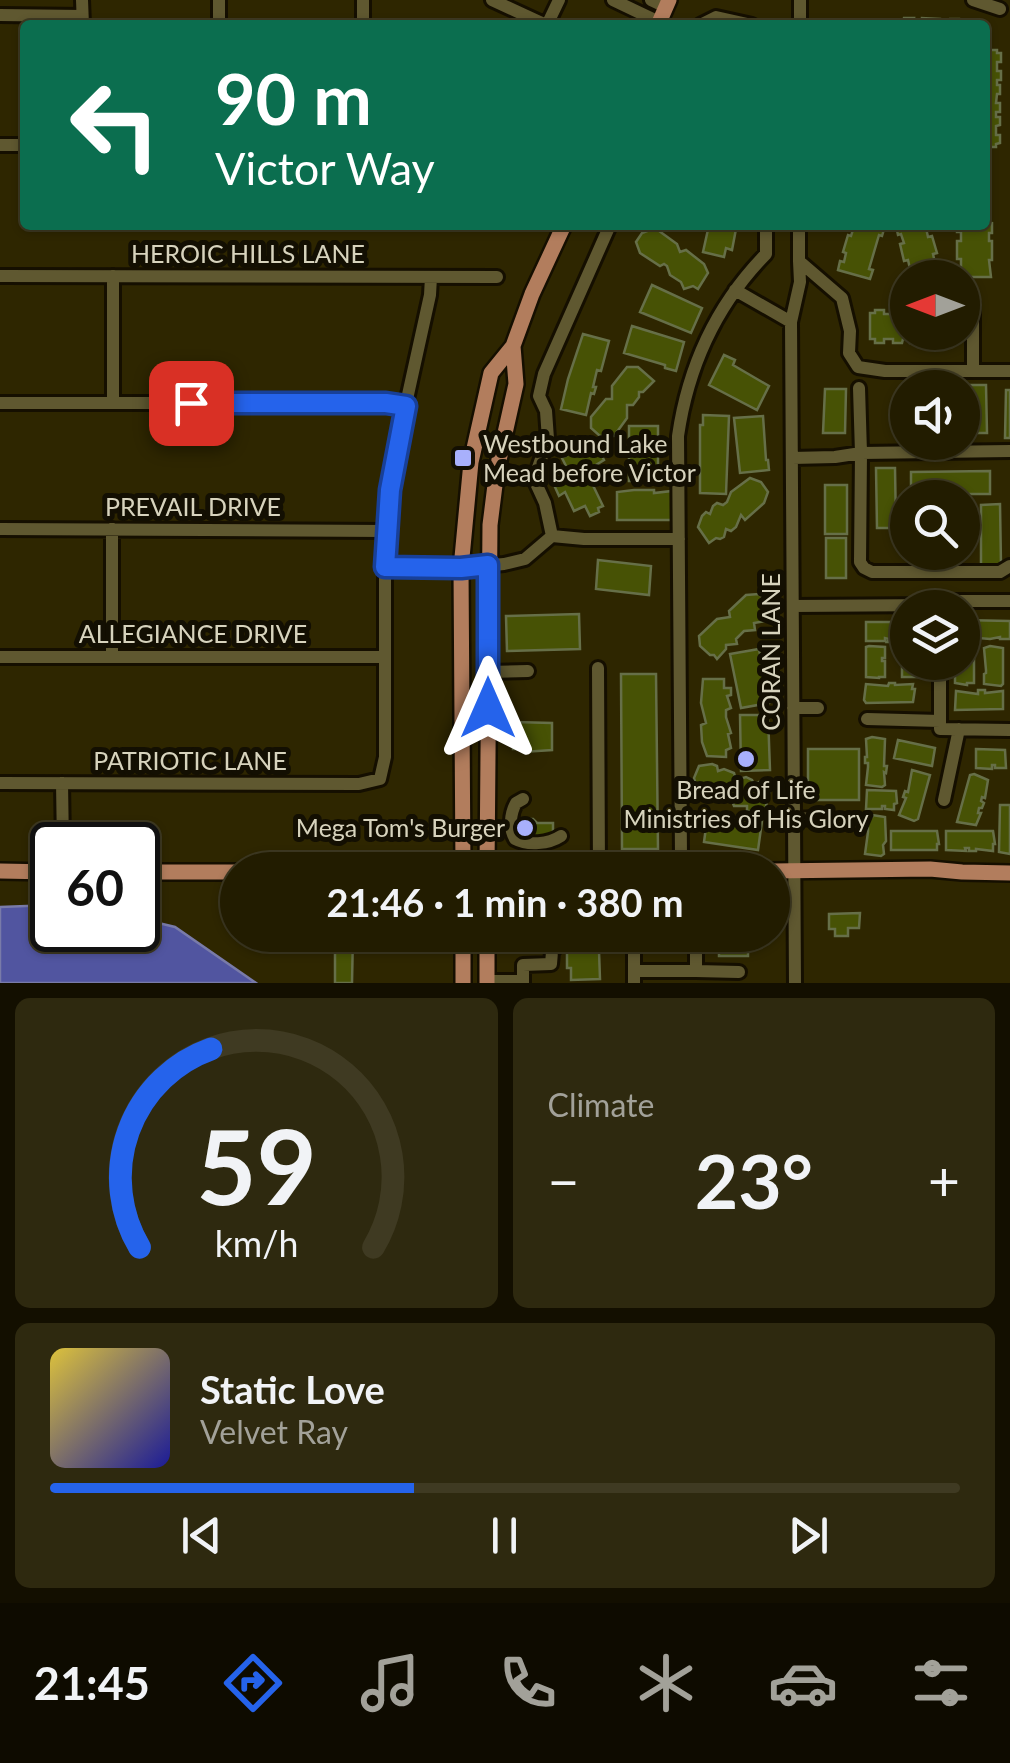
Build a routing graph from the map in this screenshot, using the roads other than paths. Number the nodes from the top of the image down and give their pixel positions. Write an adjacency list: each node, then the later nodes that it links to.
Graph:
1 (82, 0): 8 (street)
2 (492, 0): 9 (street)
3 (613, 0): 6 (street)
4 (973, 0): 5 (street)
5 (1000, 9)
6 (660, 11)
7 (0, 15): 8 (street)
8 (82, 20)
9 (536, 20)
10 (562, 230): 21 (main road)
11 (608, 230): 35 (street)
12 (766, 230): 19 (street)
13 (799, 230): 14 (street, CORAN LANE)
14 (799, 261): 20 (street, CORAN LANE); 24 (street)
15 (0, 276): 16 (street, HEROIC HILLS LANE)
16 (113, 276): 17 (street, HEROIC HILLS LANE); 27 (street)
17 (430, 277): 18 (street, HEROIC HILLS LANE); 28 (street)
18 (496, 277)
19 (736, 290): 20 (street); 40 (street)
20 (791, 322): 33 (street, CORAN LANE)
21 (513, 346): 34 (main road); 44 (main road)
22 (980, 371): 23 (street)
23 (1010, 371)
24 (890, 372)
25 (859, 388): 32 (street)
26 (0, 403): 27 (street)
27 (113, 403): 28 (street)
28 (406, 406): 38 (street)
29 (980, 449): 30 (street)
30 (1010, 451)
31 (890, 452): 32 (street)
32 (861, 454): 33 (street); 43 (street)
33 (792, 458): 47 (street, CORAN LANE)
34 (497, 469): 35 (street); 41 (main road)
35 (534, 479): 39 (street)
36 (0, 530): 37 (street, PREVAIL DRIVE)
37 (112, 530): 38 (street, PREVAIL DRIVE); 50 (street)
38 (386, 531): 42 (street)
39 (552, 536): 40 (street); 41 (street)
40 (679, 540): 74 (street)
41 (488, 565): 44 (street); 54 (main road)
42 (385, 567): 44 (street); 51 (street)
43 (1010, 567)
44 (461, 568): 55 (main road)
45 (980, 601): 46 (street)
46 (1010, 601)
47 (793, 606): 48 (street); 57 (street, CORAN LANE)
48 (890, 606)
49 (0, 656): 50 (street, ALLEGIANCE DRIVE)
50 (112, 657): 51 (street, ALLEGIANCE DRIVE)
51 (385, 657): 64 (street, PATRIOTIC LANE)
52 (598, 668): 73 (street)
53 (528, 671): 54 (street)
54 (488, 672): 55 (main road); 72 (main road)
55 (462, 673): 71 (main road)
56 (940, 680): 60 (street)
57 (794, 708): 58 (street); 67 (street, CORAN LANE)
58 (818, 708)
59 (867, 719): 60 (street)
60 (940, 720): 61 (street)
61 (960, 730): 62 (street); 66 (street)
62 (1010, 730)
63 (0, 783): 64 (street, PATRIOTIC LANE)
64 (62, 783): 69 (street)
65 (523, 798): 70 (street)
66 (944, 800)
67 (794, 818): 68 (street); 76 (street, CORAN LANE)
68 (816, 818)
69 (62, 822)
70 (561, 836)
71 (463, 852)
72 (487, 852)
73 (599, 852)
74 (682, 852)
75 (790, 871): 76 (main road)
76 (795, 871): 81 (main road); 92 (street, CORAN LANE)
77 (0, 872): 78 (main road)
78 (30, 872)
79 (160, 872): 80 (main road)
80 (220, 872)
81 (1010, 873)
82 (463, 952): 91 (main road)
83 (487, 952): 89 (main road)
84 (552, 952): 90 (street)
85 (696, 952): 86 (street)
86 (696, 971): 87 (street); 88 (street)
87 (740, 972)
88 (634, 977)
89 (487, 982): 90 (street)
90 (523, 982)
91 (463, 983)
92 (795, 983)

